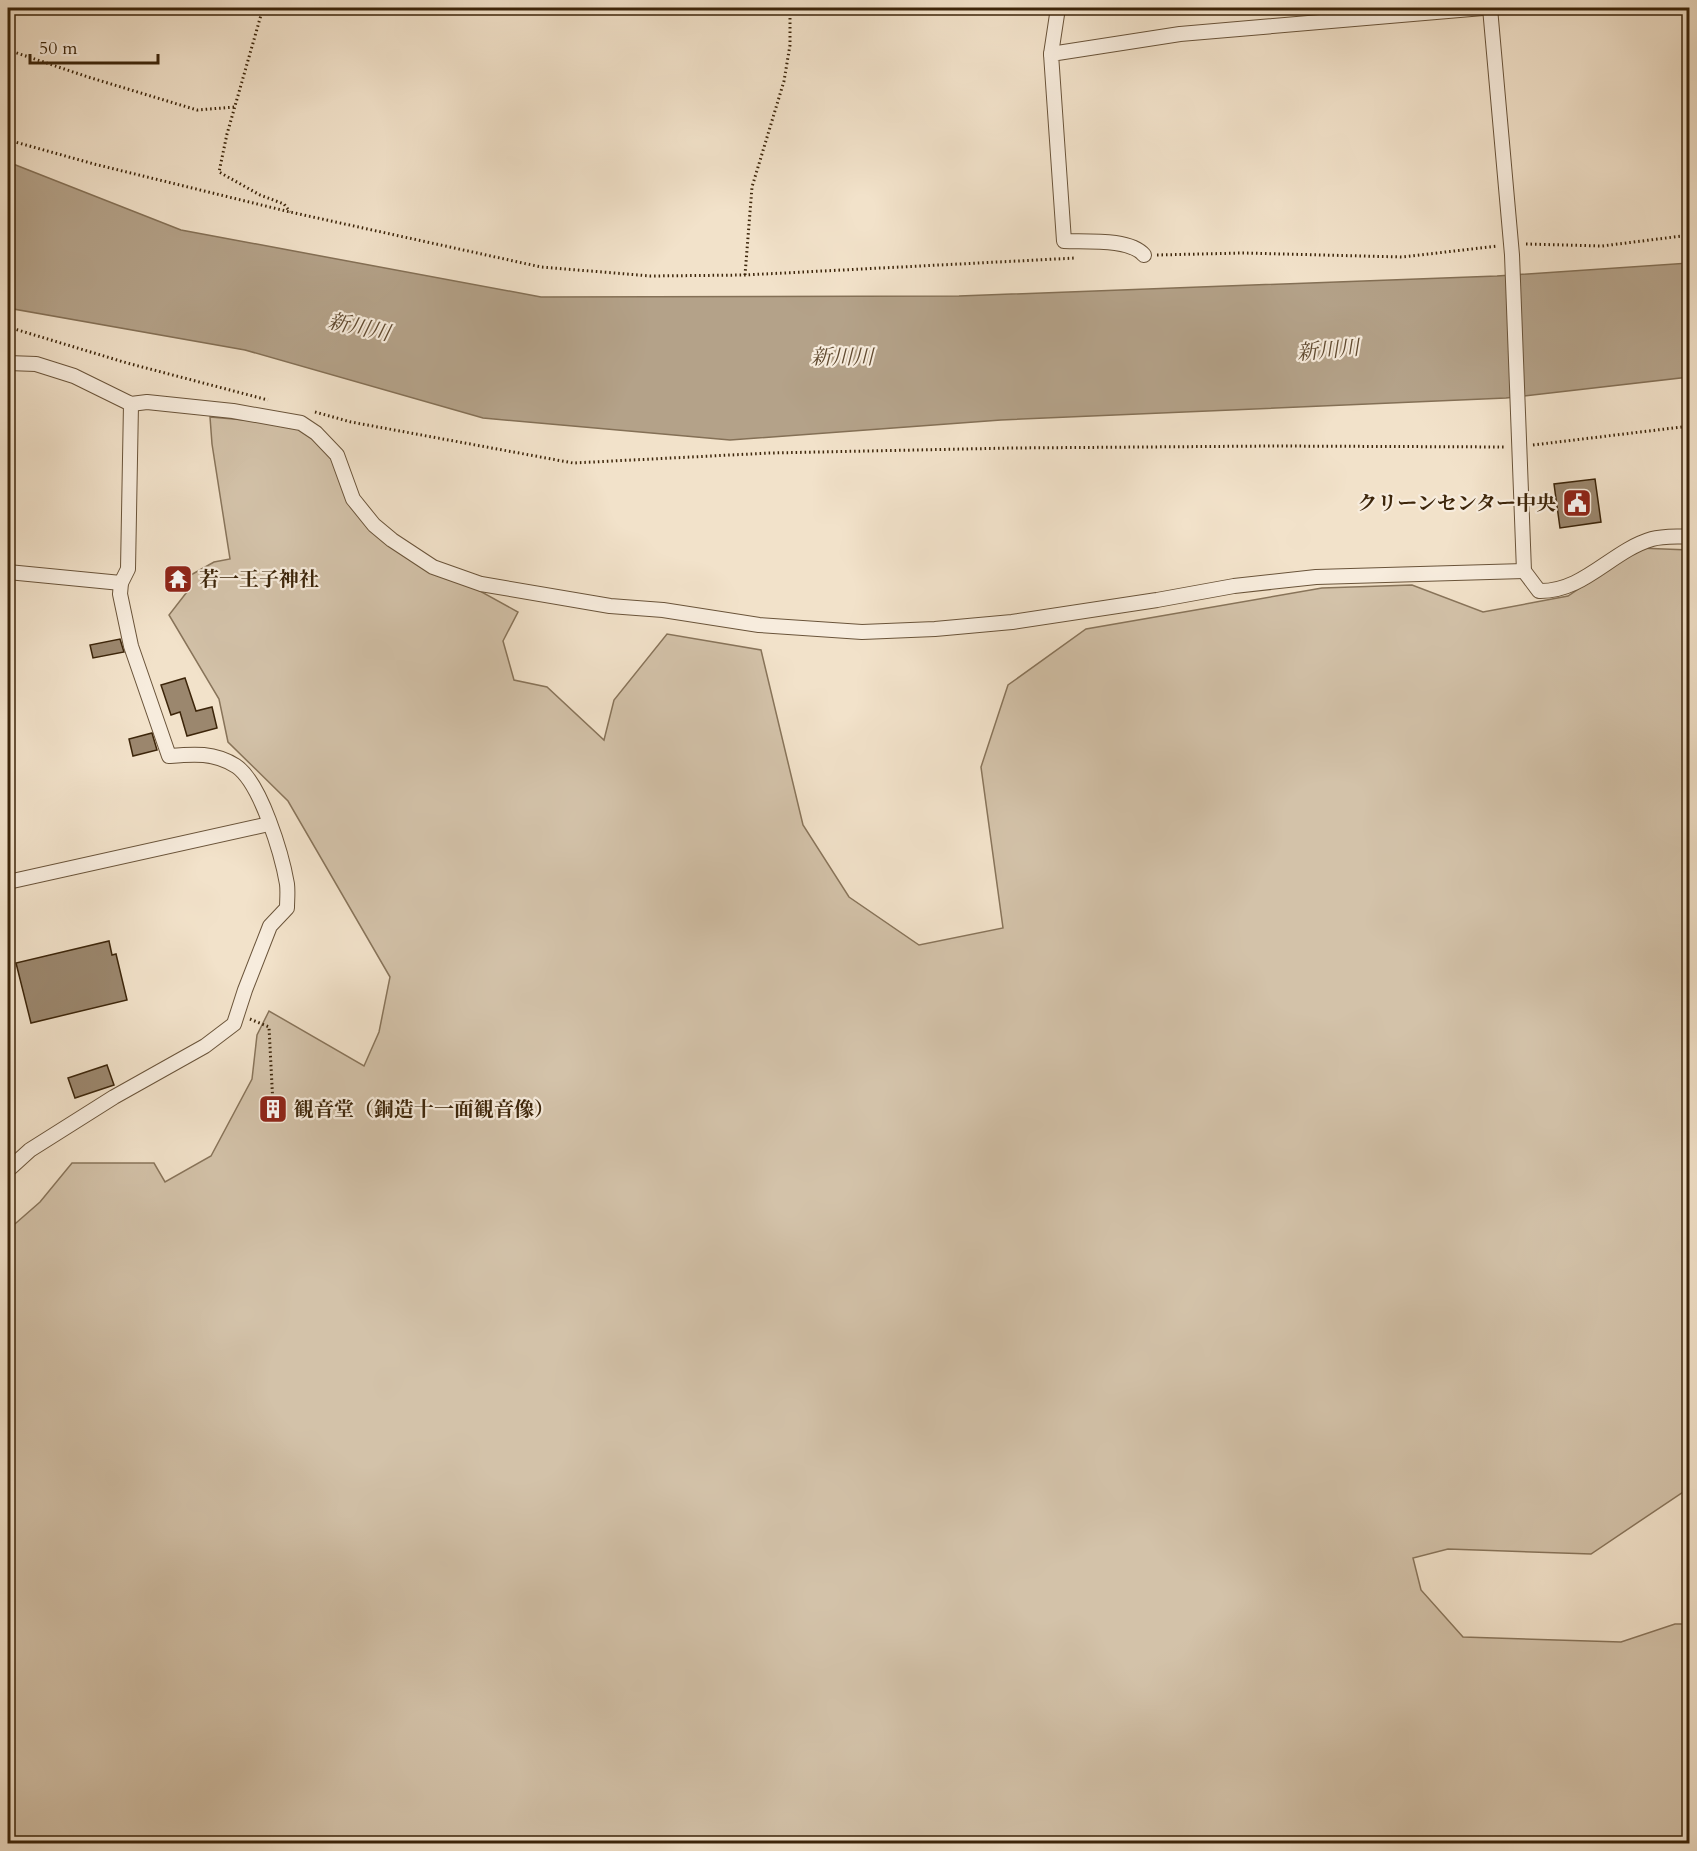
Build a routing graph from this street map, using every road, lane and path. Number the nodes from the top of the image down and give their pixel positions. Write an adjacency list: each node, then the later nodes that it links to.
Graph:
1 (263, 8): 8 (path)
2 (790, 8): 15 (path)
3 (1058, 8): 7 (street)
4 (1483, 8): 7 (street)
5 (1490, 8): 12 (street)
6 (8, 50): 8 (path)
7 (1051, 54): 13 (street)
8 (235, 107): 10 (path)
9 (8, 140): 10 (path)
10 (290, 212): 15 (path)
11 (1689, 235): 12 (path)
12 (1511, 249): 13 (path); 22 (street)
13 (1144, 255)
14 (1076, 258): 15 (path)
15 (745, 275)
16 (8, 327): 18 (path)
17 (8, 363): 19 (street)
18 (273, 401)
19 (131, 404): 24 (street); 26 (street)
20 (306, 410): 22 (path)
21 (1689, 426): 22 (path)
22 (1521, 447): 24 (street)
23 (1689, 536): 24 (street)
24 (1524, 571)
25 (8, 572): 26 (street)
26 (121, 583): 27 (street)
27 (269, 824): 28 (street); 29 (street)
28 (8, 882)
29 (237, 1014): 30 (path); 31 (street)
30 (273, 1105)
31 (8, 1170)

